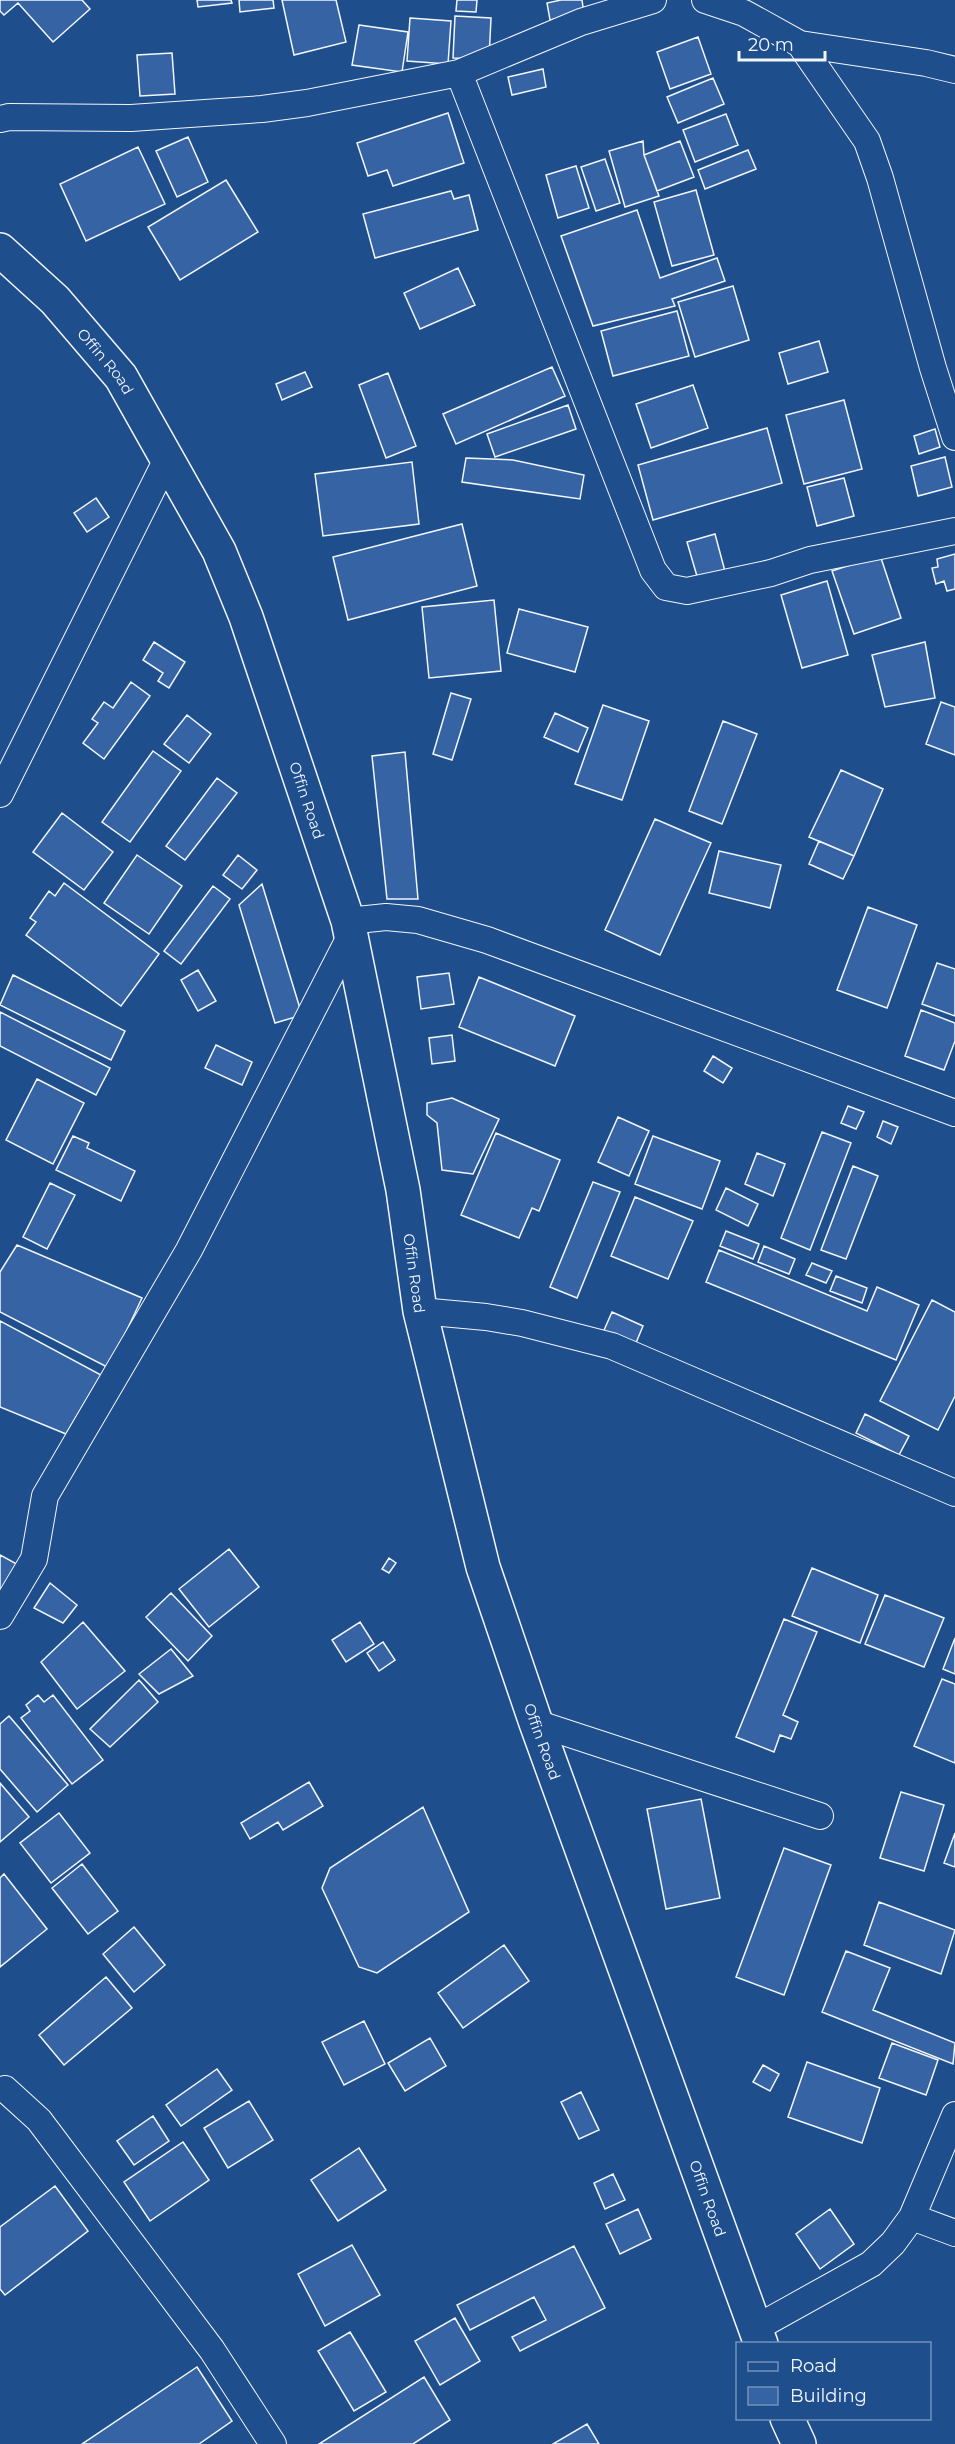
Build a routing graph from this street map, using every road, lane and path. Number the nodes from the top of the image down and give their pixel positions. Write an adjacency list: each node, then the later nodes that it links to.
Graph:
1 (601, 0): 4 (street)
2 (653, 0): 4 (street)
3 (705, 0): 5 (street)
4 (581, 22): 7 (street)
5 (800, 44): 6 (street); 10 (street)
6 (955, 70)
7 (459, 73): 8 (street); 13 (street)
8 (0, 119)
9 (0, 250): 12 (street, Offin Road)
10 (944, 371): 11 (street)
11 (955, 437)
12 (168, 457): 14 (street); 15 (street, Offin Road)
13 (955, 531)
14 (0, 794)
15 (350, 928): 16 (street); 17 (street, Offin Road); 19 (street)
16 (955, 1113)
17 (420, 1311): 18 (street); 20 (street, Offin Road)
18 (955, 1493)
19 (0, 1616)
20 (536, 1723): 21 (street); 26 (street, Offin Road)
21 (820, 1816)
22 (5, 2089): 28 (street)
23 (955, 2115): 24 (street)
24 (912, 2217): 25 (street); 26 (street)
25 (955, 2233)
26 (759, 2336)
27 (788, 2420): 29 (street)
28 (273, 2444)
29 (799, 2444)

